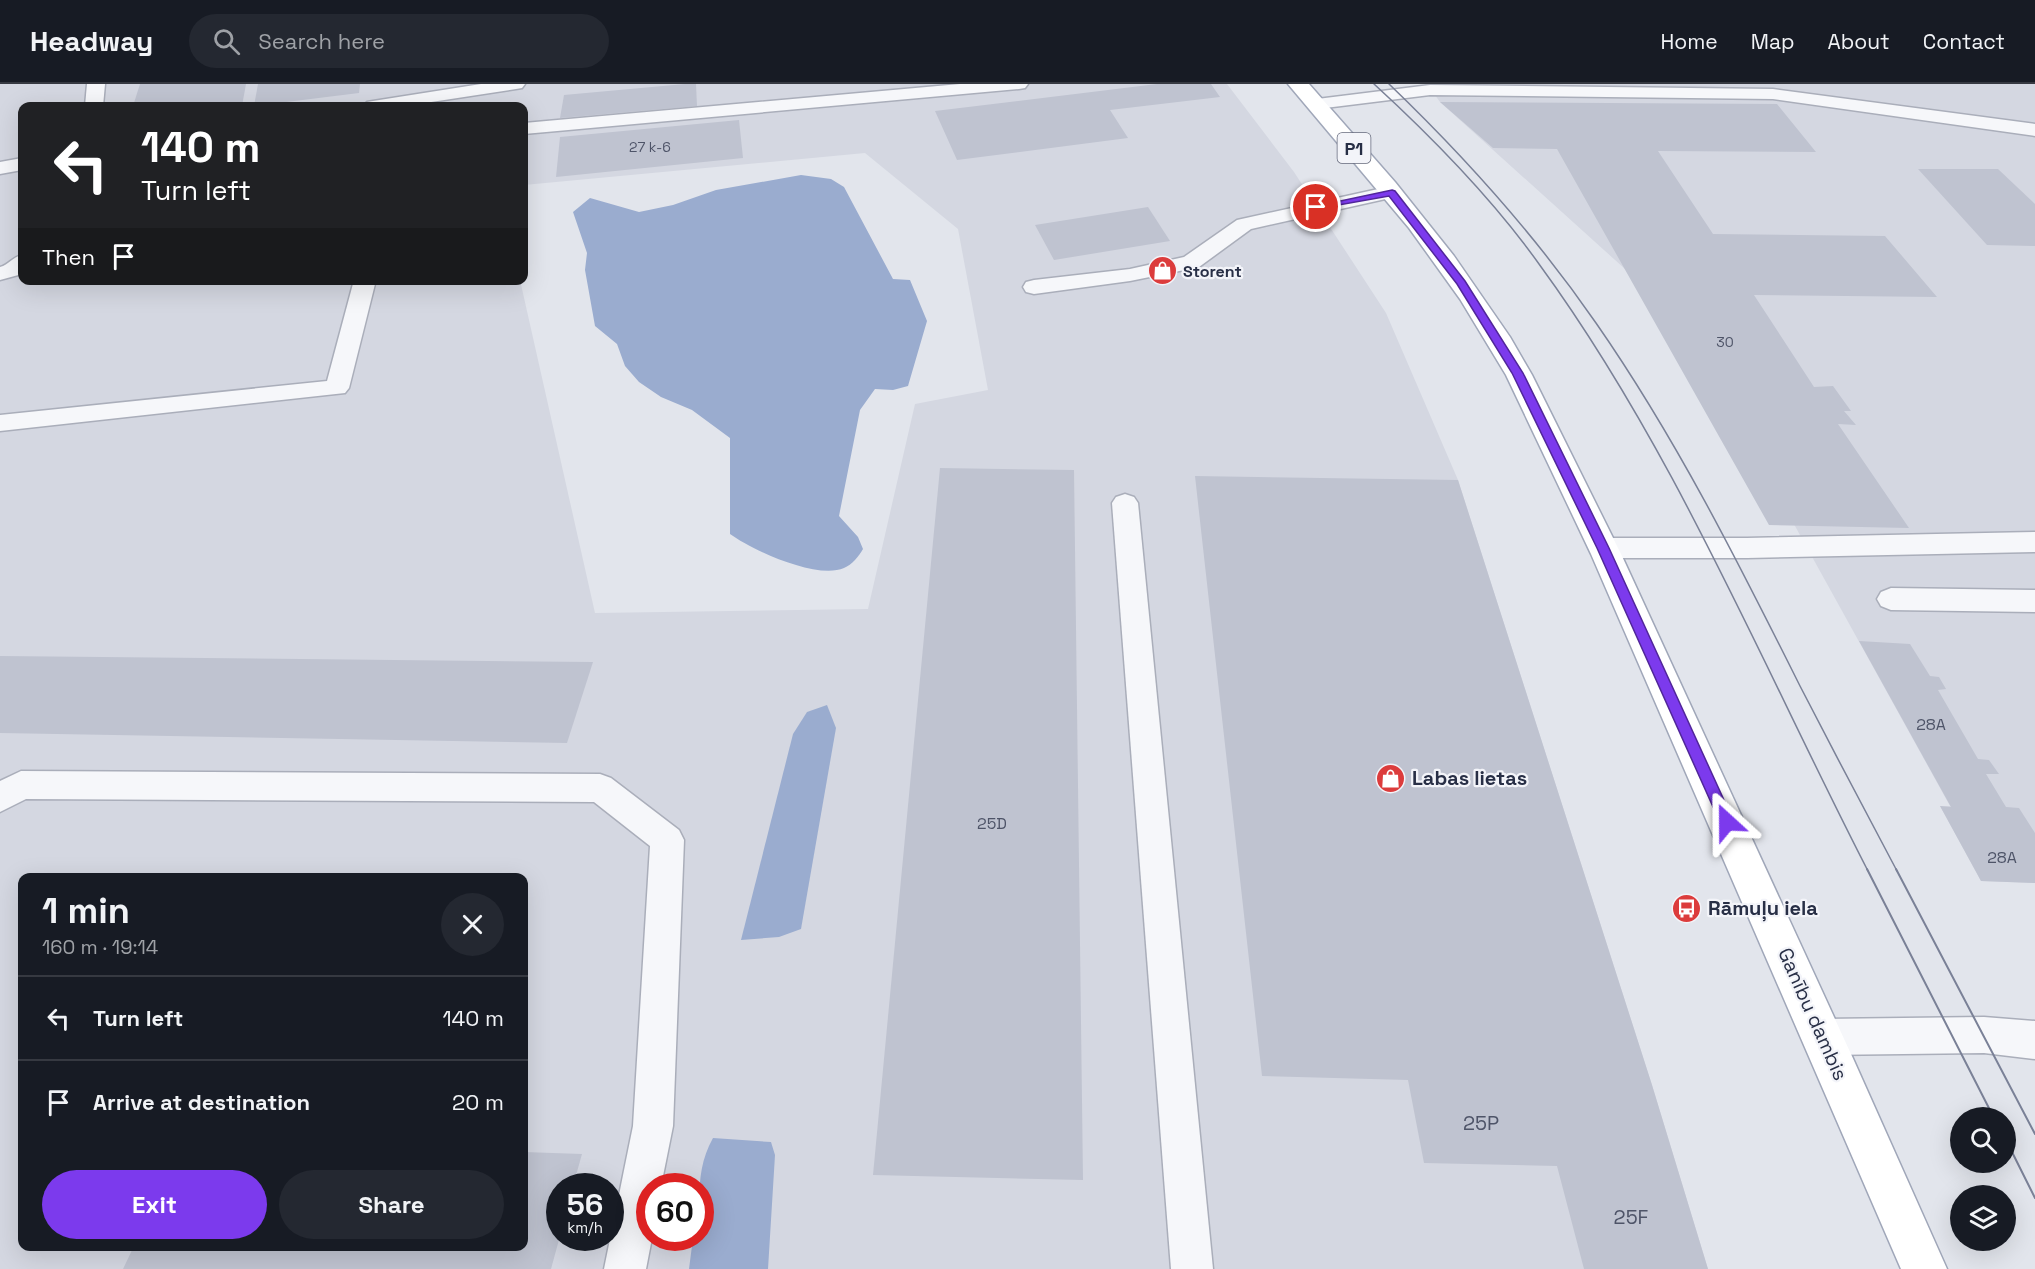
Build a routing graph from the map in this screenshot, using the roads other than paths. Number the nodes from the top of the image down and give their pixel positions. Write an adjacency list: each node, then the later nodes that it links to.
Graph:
1 (96, 84): 6 (lane)
2 (516, 84): 5 (lane)
3 (1019, 84): 9 (lane)
4 (1298, 84): 8 (main road, Ganību dambis / P1)
5 (411, 97): 7 (lane)
6 (94, 102)
7 (390, 102)
8 (1317, 104): 10 (lane); 13 (main road, Ganību dambis / P1)
9 (528, 129)
10 (2035, 130)
11 (18, 165): 12 (lane)
12 (0, 168)
13 (1392, 192): 17 (lane); 21 (main road, Ganību dambis / P1)
14 (18, 266): 15 (lane)
15 (0, 274)
16 (364, 285): 18 (lane)
17 (1034, 286)
18 (0, 423)
19 (1125, 502): 28 (lane)
20 (2035, 542): 21 (lane)
21 (1603, 548): 25 (main road, Ganību dambis / P1)
22 (1891, 599): 23 (lane)
23 (2035, 601)
24 (0, 798): 27 (lane)
25 (1823, 1037): 26 (lane); 29 (main road, Ganību dambis / P1)
26 (2035, 1040)
27 (625, 1269)
28 (1192, 1269)
29 (1924, 1269)

